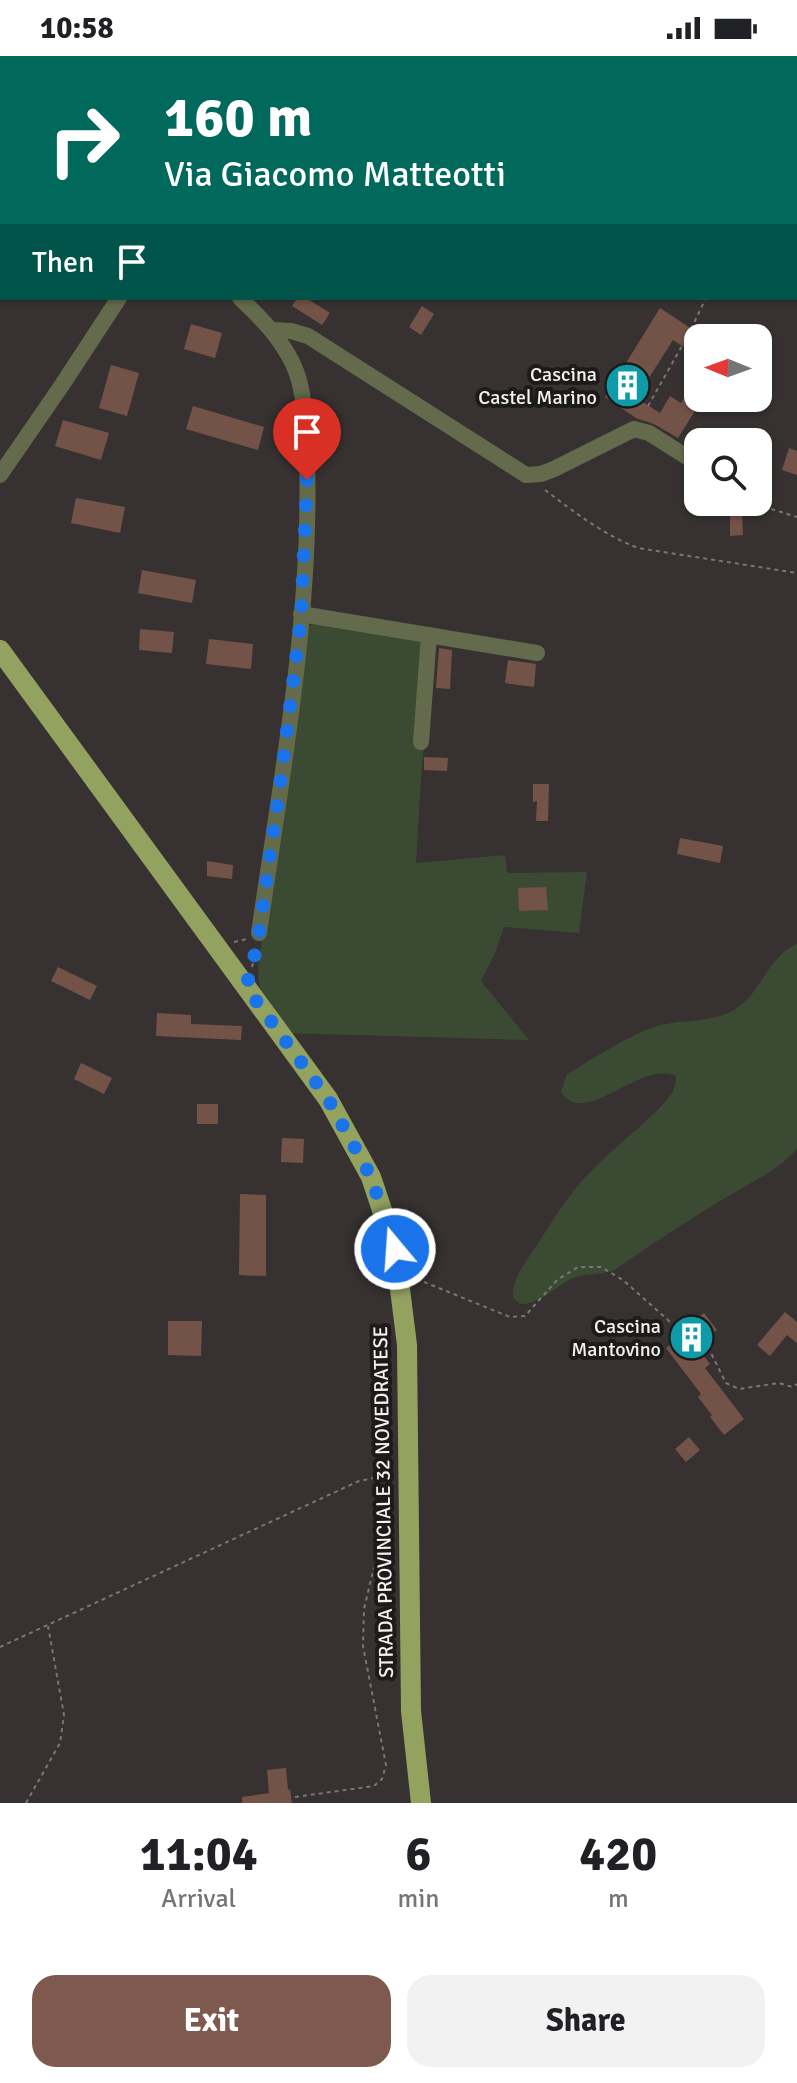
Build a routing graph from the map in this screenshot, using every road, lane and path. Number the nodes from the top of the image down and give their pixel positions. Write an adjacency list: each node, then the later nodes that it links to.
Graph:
1 (118, 300): 9 (street)
2 (242, 300): 5 (street)
3 (705, 300): 4 (path)
4 (693, 324)
5 (272, 330): 10 (street); 14 (street)
6 (682, 346): 7 (path)
7 (648, 406)
8 (684, 455): 10 (street)
9 (0, 475)
10 (526, 475): 13 (path)
11 (772, 509): 12 (path)
12 (797, 517)
13 (797, 573)
14 (301, 614): 15 (street); 19 (street)
15 (429, 635): 17 (street); 18 (street)
16 (0, 650): 20 (main road, STRADA PROVINCIALE 32 NOVEDRATESE)
17 (537, 653)
18 (421, 742)
19 (259, 933): 20 (path); 21 (path)
20 (215, 945): 21 (main road, STRADA PROVINCIALE 32 NOVEDRATESE)
21 (246, 987): 22 (main road, STRADA PROVINCIALE 32 NOVEDRATESE)
22 (399, 1278): 23 (path); 26 (main road, STRADA PROVINCIALE 32 NOVEDRATESE)
23 (678, 1329)
24 (708, 1347): 25 (path)
25 (797, 1384)
26 (401, 1474): 27 (path); 29 (path); 31 (main road, STRADA PROVINCIALE 32 NOVEDRATESE)
27 (48, 1625): 28 (path); 30 (path)
28 (0, 1647)
29 (295, 1797)
30 (26, 1803)
31 (421, 1803)

